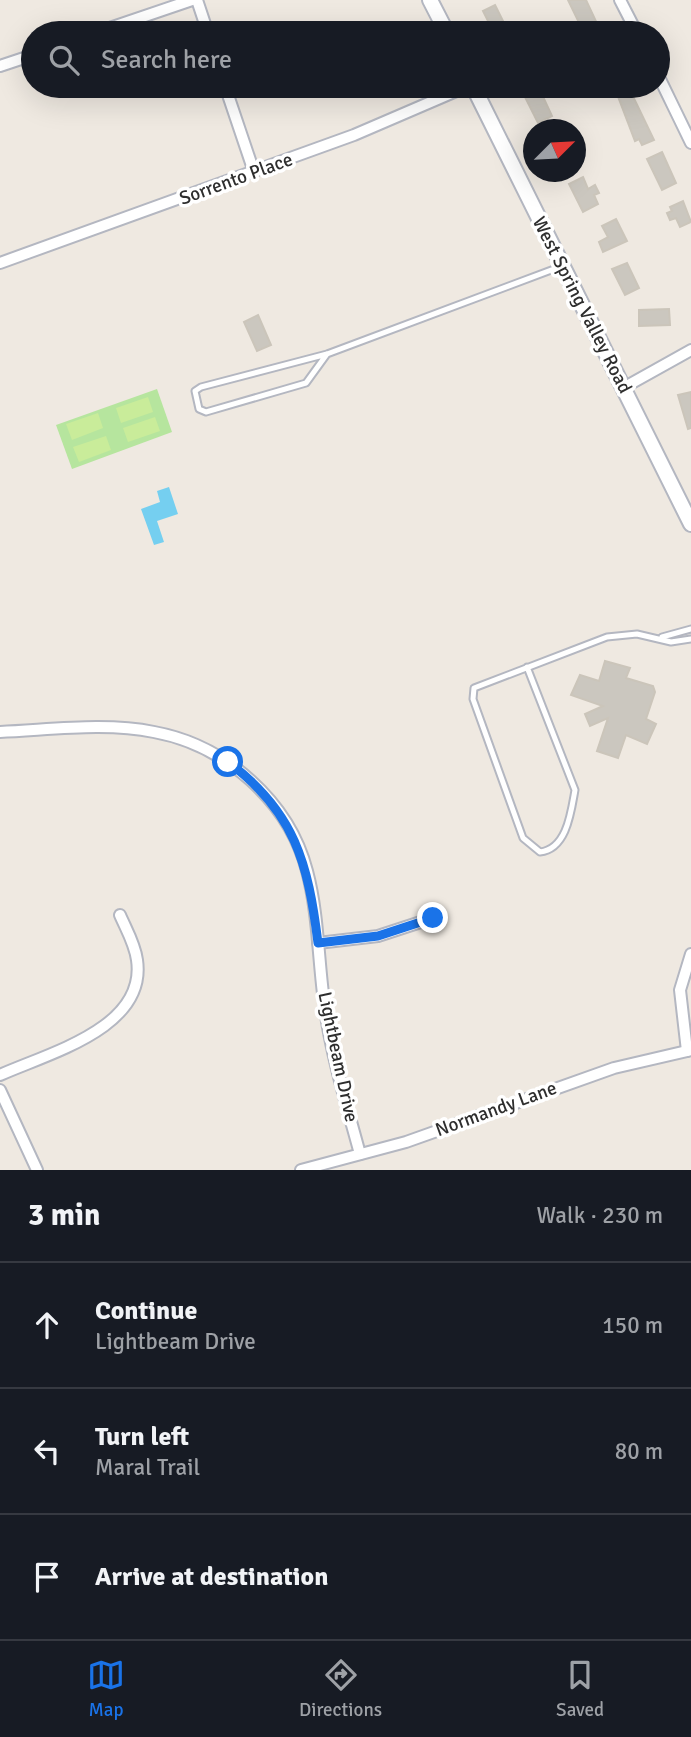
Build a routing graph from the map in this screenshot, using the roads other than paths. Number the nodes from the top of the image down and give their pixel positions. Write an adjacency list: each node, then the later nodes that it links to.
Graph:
1 (194, 0): 4 (street); 5 (street)
2 (430, 0): 6 (street)
3 (620, 0): 7 (street)
4 (131, 21)
5 (203, 21)
6 (441, 21)
7 (631, 21)
8 (21, 59): 9 (street)
9 (0, 66)
10 (229, 98): 15 (street)
11 (444, 98): 15 (street, Sorrento Place)
12 (476, 98): 17 (street, West Spring Valley Road)
13 (669, 98): 14 (street)
14 (691, 142)
15 (254, 172): 16 (street, Sorrento Place)
16 (0, 262)
17 (562, 266): 19 (lane); 20 (street, West Spring Valley Road)
18 (691, 349): 20 (street)
19 (327, 354): 19 (lane)
20 (623, 388): 21 (street, West Spring Valley Road)
21 (691, 524)
22 (691, 629): 23 (lane)
23 (659, 638): 24 (lane); 25 (lane)
24 (691, 639)
25 (527, 667): 25 (lane)
26 (0, 733): 29 (street, Lightbeam Drive)
27 (120, 915): 32 (street)
28 (433, 918): 29 (street)
29 (318, 943): 34 (street, Lightbeam Drive)
30 (691, 954): 31 (street)
31 (689, 1051): 34 (street, Normandy Lane)
32 (0, 1074)
33 (0, 1090): 35 (street)
34 (360, 1153): 36 (street, Normandy Lane)
35 (37, 1170)
36 (301, 1170)

